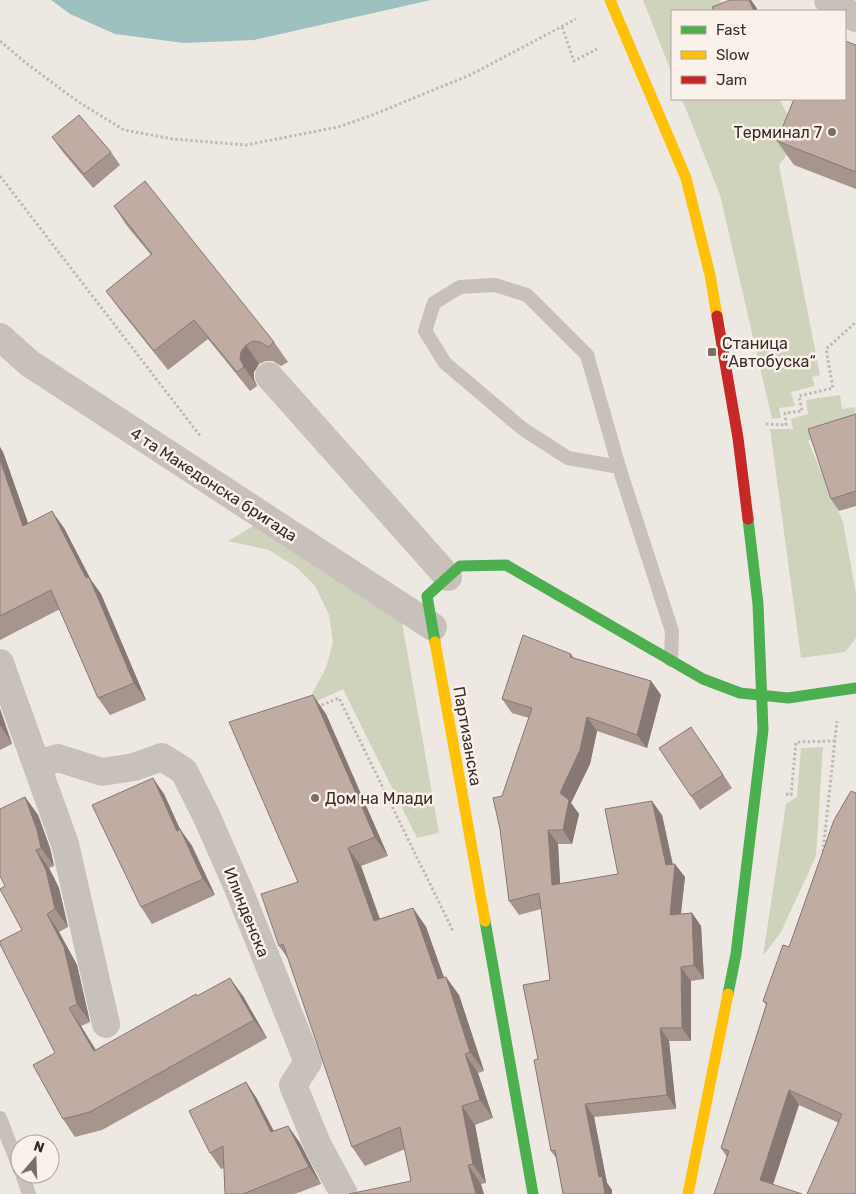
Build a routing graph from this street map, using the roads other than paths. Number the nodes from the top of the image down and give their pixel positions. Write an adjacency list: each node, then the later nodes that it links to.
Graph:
1 (610, 0): 18 (main road)
2 (828, 0): 3 (street)
3 (844, 10)
4 (0, 337): 8 (street, 4 та Македонска бригада)
5 (270, 376): 7 (street)
6 (619, 467): 6 (lane); 9 (lane)
7 (448, 577): 8 (main road, Партизанска); 9 (main road, Партизанска)
8 (433, 627): 17 (main road, Партизанска)
9 (671, 660): 11 (main road, Партизанска)
10 (0, 663): 12 (street)
11 (856, 688)
12 (37, 764): 13 (street); 16 (street, Илинденска)
13 (106, 1024)
14 (0, 1118): 15 (lane)
15 (10, 1144)
16 (344, 1194)
17 (533, 1194)
18 (688, 1194)

